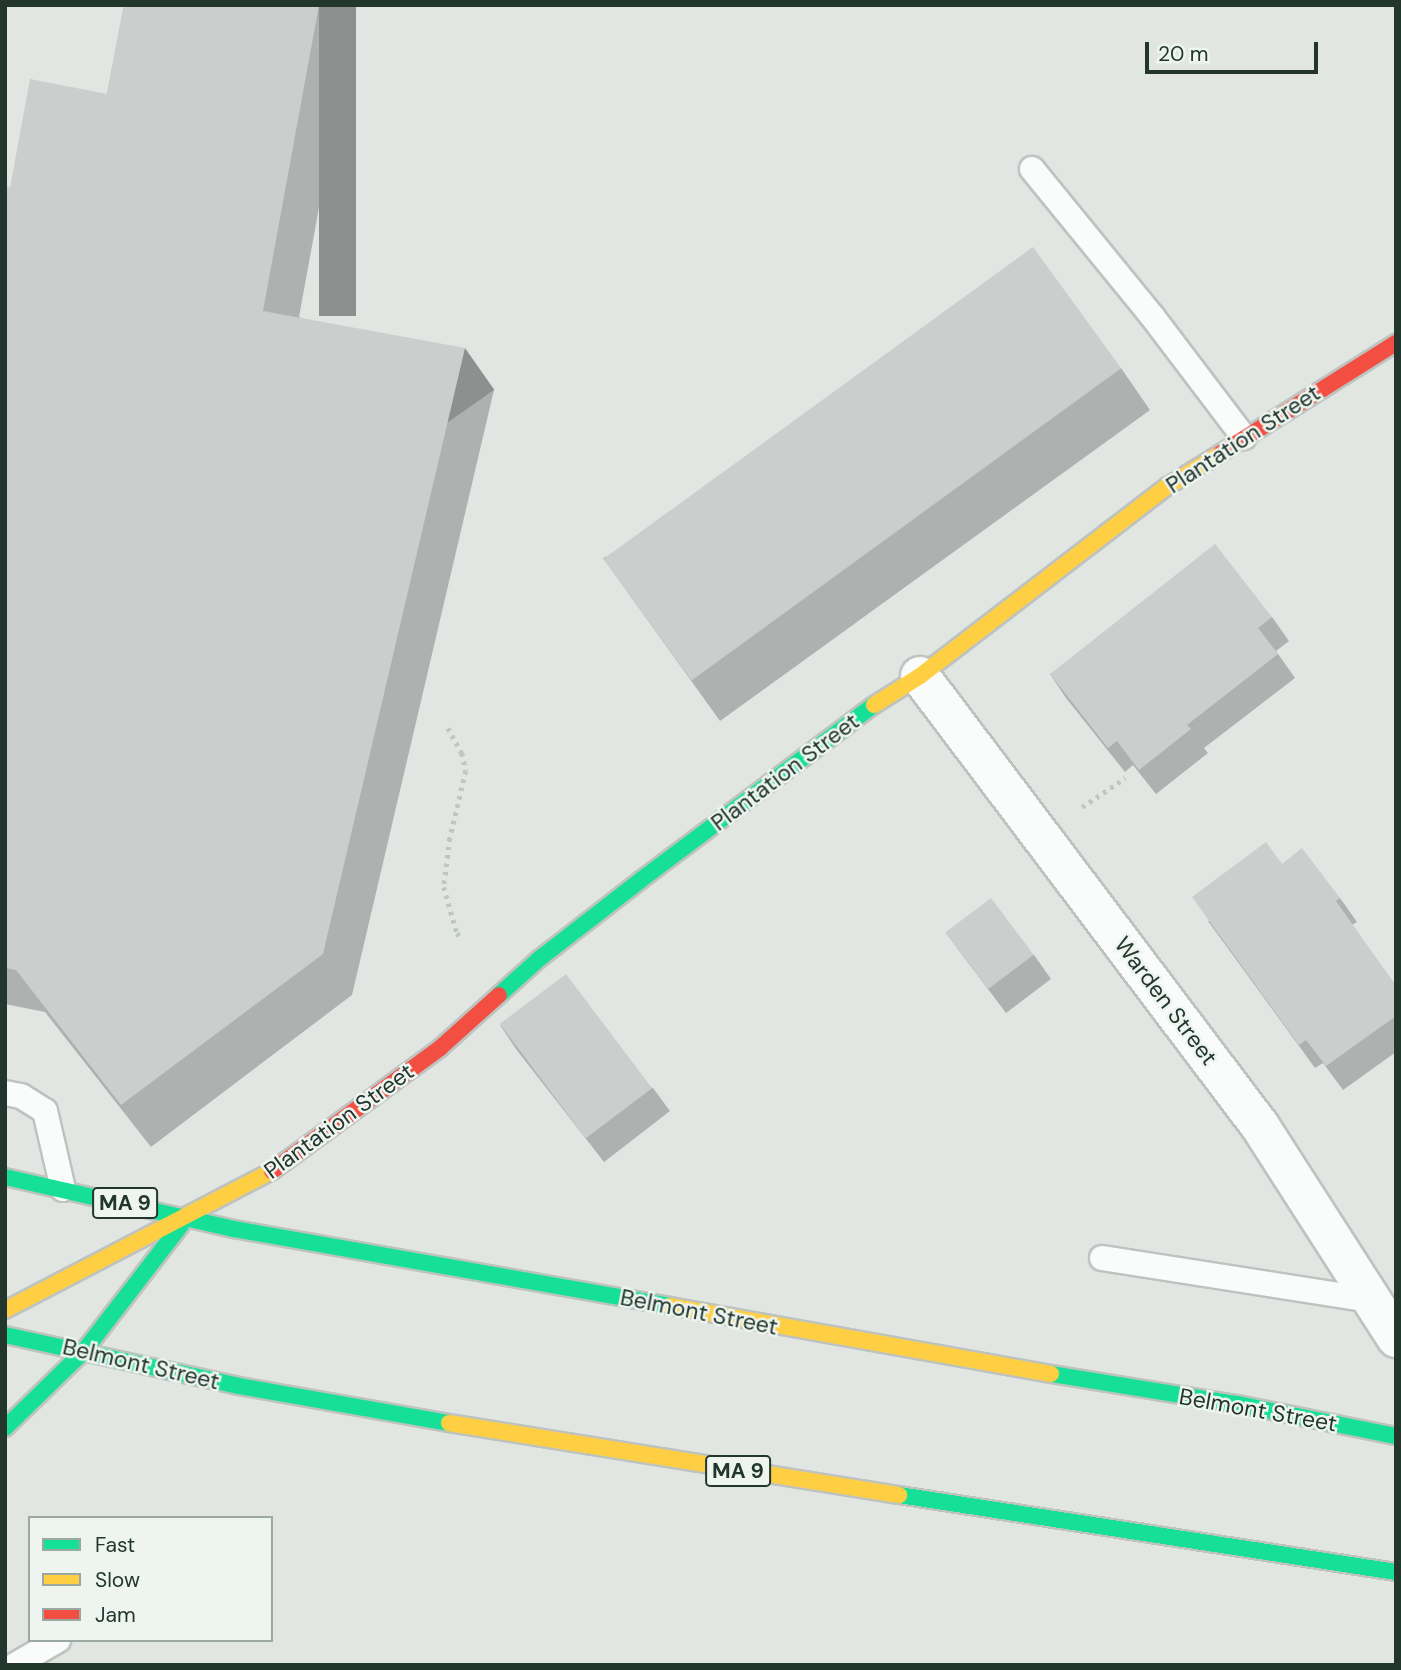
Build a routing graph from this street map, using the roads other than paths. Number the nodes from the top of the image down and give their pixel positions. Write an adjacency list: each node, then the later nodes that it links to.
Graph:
1 (1032, 169): 3 (lane)
2 (1396, 342): 3 (main road, Plantation Street)
3 (1244, 438): 4 (main road, Plantation Street)
4 (920, 676): 8 (main road, Plantation Street); 10 (street, Warden Street)
5 (5, 1093): 7 (lane)
6 (5, 1177): 7 (main road, Belmont Street / MA 9)
7 (63, 1189): 8 (main road, Belmont Street / MA 9)
8 (187, 1218): 11 (main road, Plantation Street); 14 (main road, Plantation Street); 16 (main road, Belmont Street / MA 9)
9 (1102, 1258): 10 (lane)
10 (1371, 1300): 13 (street, Warden Street)
11 (5, 1310)
12 (5, 1335): 14 (main road, Belmont Street / MA 9)
13 (1396, 1338)
14 (84, 1351): 15 (main road, Plantation Street); 17 (main road, Belmont Street / MA 9)
15 (5, 1428)
16 (1396, 1436)
17 (1396, 1572)
18 (55, 1642): 19 (lane)
19 (15, 1665)

